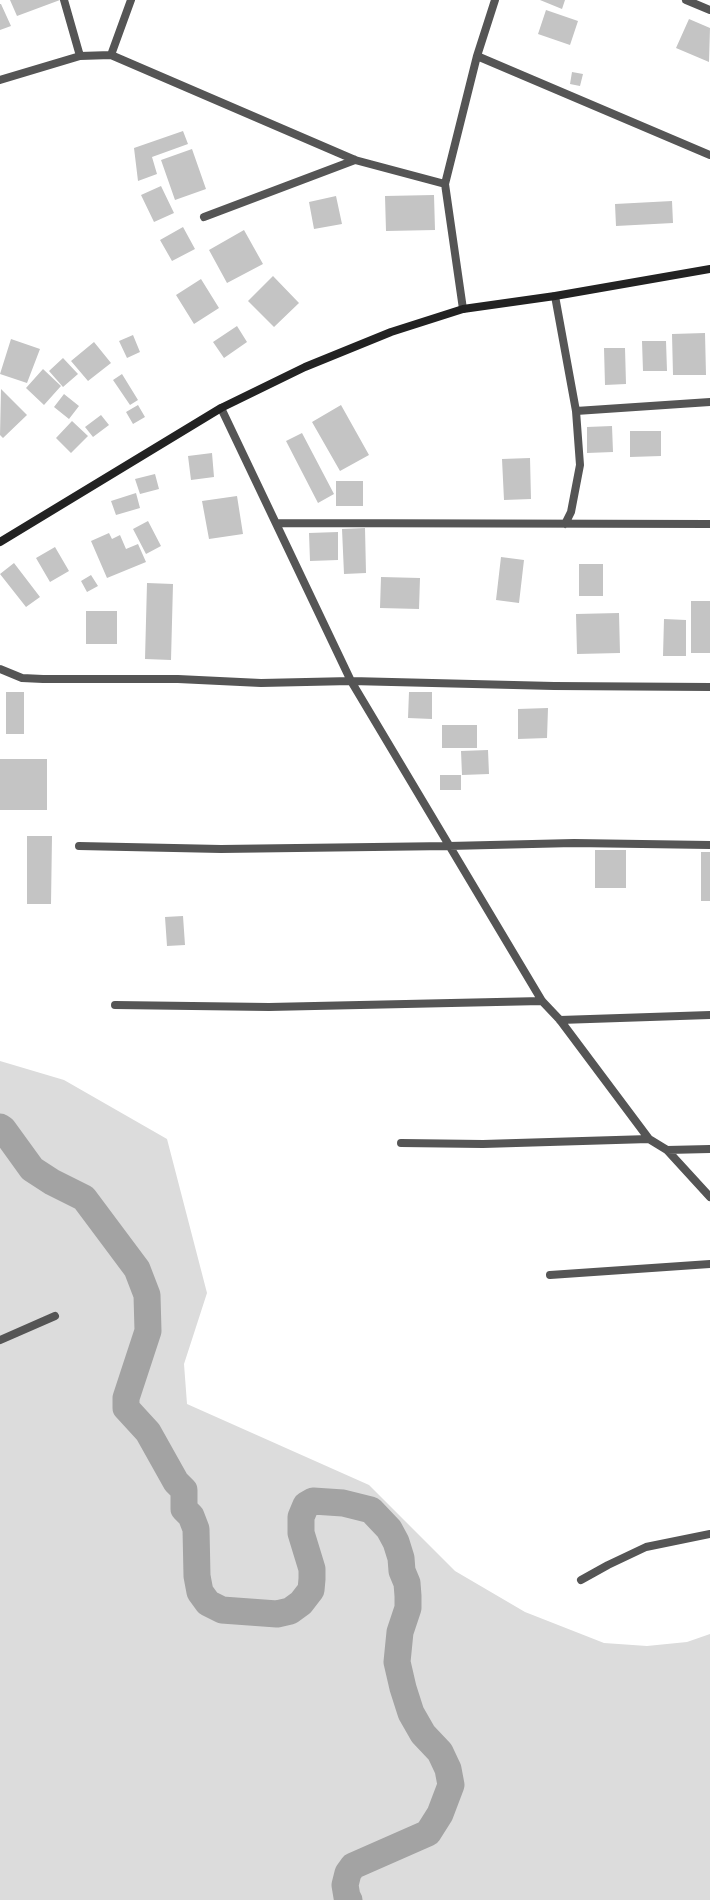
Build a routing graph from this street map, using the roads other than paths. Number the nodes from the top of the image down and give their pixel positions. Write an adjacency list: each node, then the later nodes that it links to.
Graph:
1 (64, 0): 7 (street)
2 (131, 0): 6 (street)
3 (495, 0): 8 (street)
4 (686, 0): 5 (street)
5 (710, 10)
6 (111, 55): 7 (street); 11 (street)
7 (80, 56): 9 (street)
8 (477, 56): 10 (street); 12 (street)
9 (0, 80)
10 (710, 155)
11 (355, 160): 12 (street); 13 (street)
12 (445, 184): 16 (street)
13 (204, 217)
14 (710, 269): 15 (main road)
15 (555, 296): 16 (main road); 19 (street)
16 (463, 309): 18 (main road)
17 (710, 402): 19 (street)
18 (221, 408): 20 (street); 23 (main road)
19 (576, 411): 21 (street)
20 (276, 523): 21 (street); 25 (street)
21 (565, 524): 22 (street)
22 (710, 524)
23 (1, 540)
24 (0, 669): 25 (street)
25 (351, 681): 26 (street); 29 (street)
26 (710, 687)
27 (710, 845): 29 (street)
28 (79, 846): 29 (street)
29 (449, 846): 30 (street)
30 (542, 1001): 31 (street); 33 (street)
31 (115, 1005)
32 (710, 1015): 33 (street)
33 (560, 1020): 34 (street)
34 (649, 1139): 35 (street); 37 (street)
35 (401, 1143)
36 (710, 1149): 37 (street)
37 (667, 1150): 38 (street)
38 (710, 1197)
39 (710, 1264): 40 (street)
40 (550, 1275)
41 (55, 1316): 42 (street)
42 (0, 1340)
43 (710, 1534): 44 (street)
44 (581, 1580)

